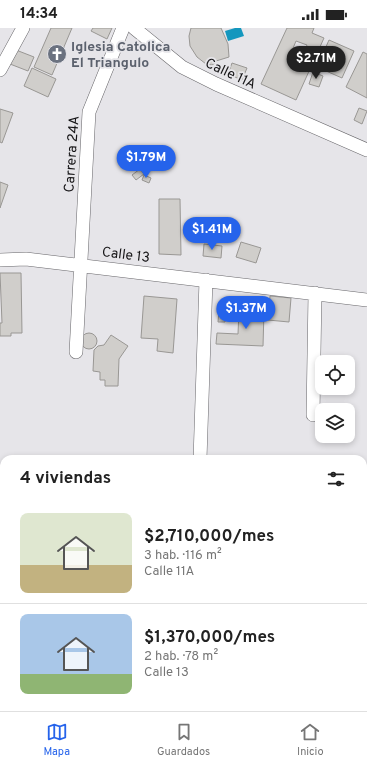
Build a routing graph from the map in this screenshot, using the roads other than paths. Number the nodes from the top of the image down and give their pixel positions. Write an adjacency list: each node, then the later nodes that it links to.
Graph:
1 (23, 28): 4 (street)
2 (124, 28): 7 (street, Carrera 24A)
3 (134, 28): 5 (street, Calle 11A)
4 (0, 70)
5 (367, 150)
6 (0, 260): 7 (street, Calle 13)
7 (81, 265): 8 (street, Calle 13); 11 (street, Carrera 24A)
8 (206, 280): 9 (street, Calle 13); 13 (street)
9 (315, 293): 10 (street, Calle 13); 12 (street)
10 (367, 300)
11 (76, 352)
12 (313, 415)
13 (200, 455)

